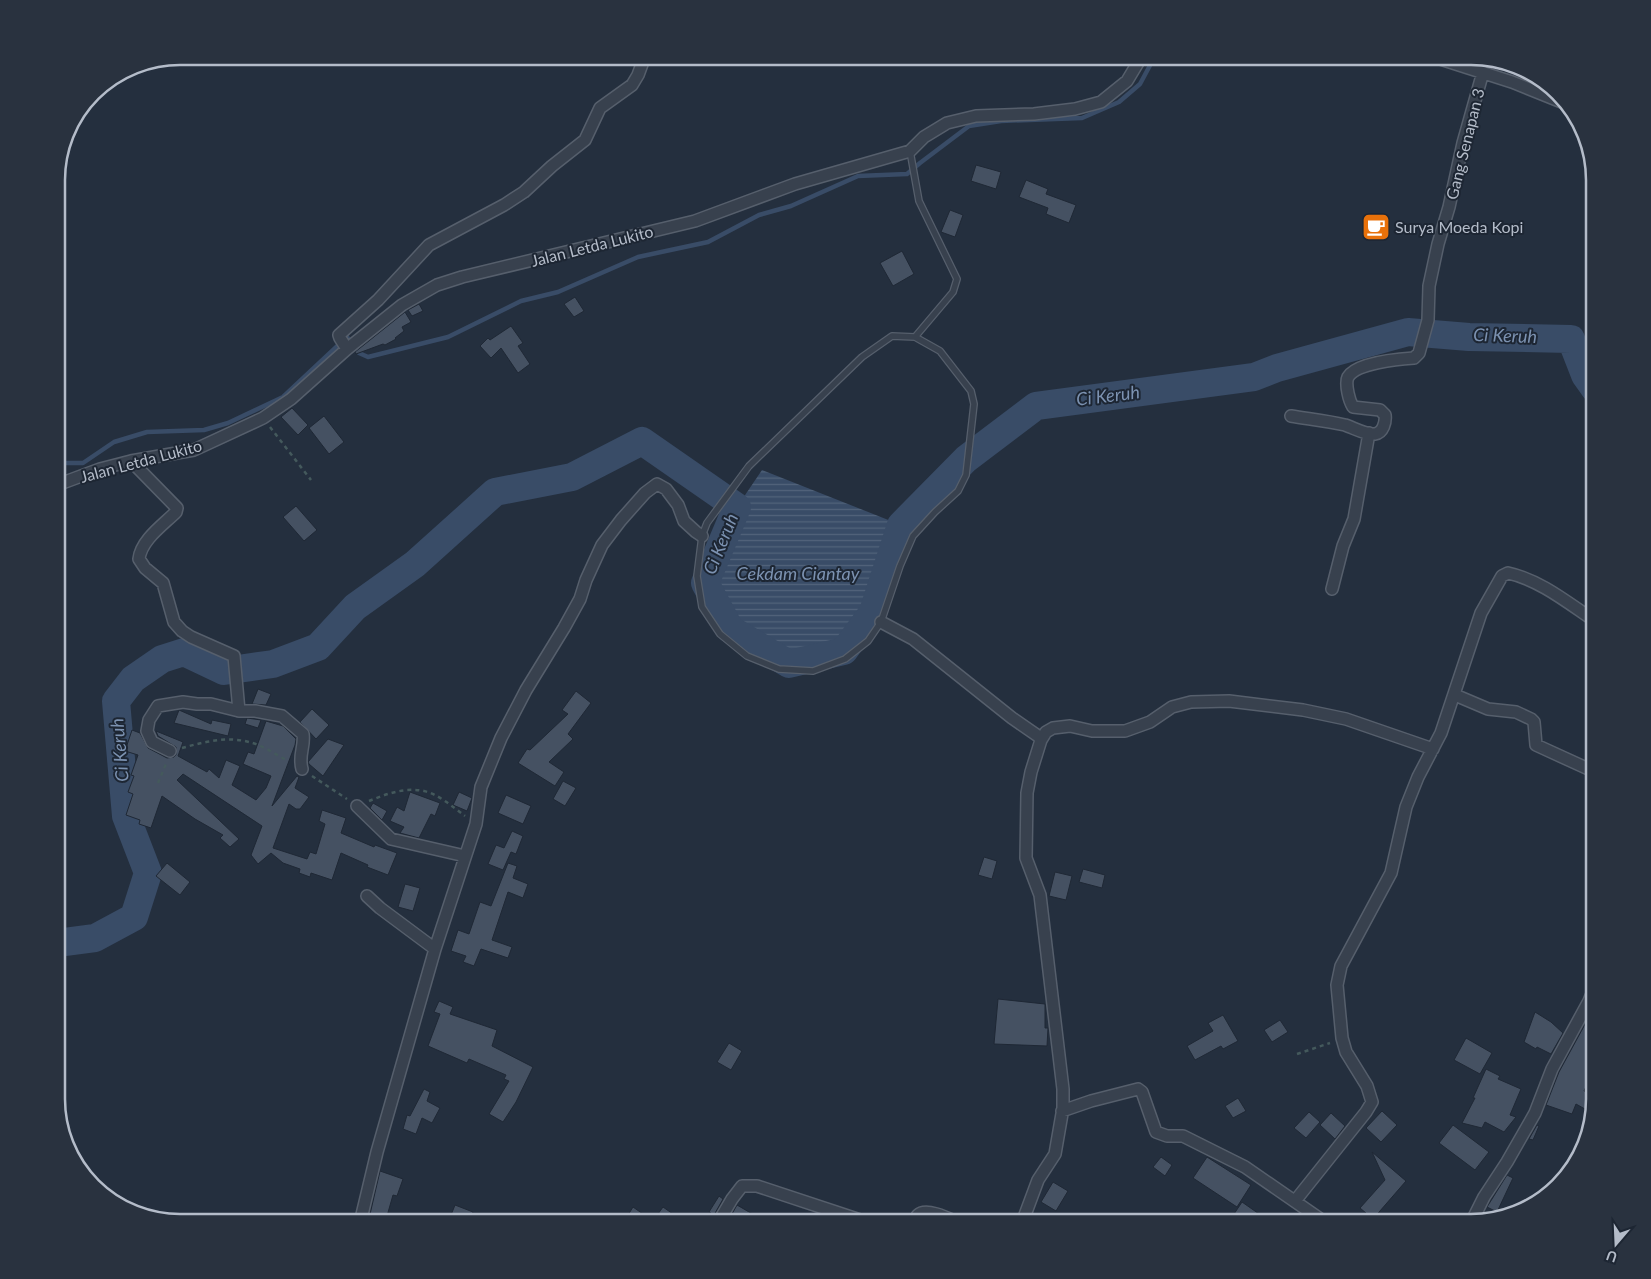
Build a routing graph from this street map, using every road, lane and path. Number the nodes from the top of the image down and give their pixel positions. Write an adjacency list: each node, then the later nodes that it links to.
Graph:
1 (642, 65): 8 (street)
2 (1137, 65): 6 (street, Jalan Letda Lukito)
3 (1460, 65): 4 (street)
4 (1483, 72): 5 (street); 11 (street, Gang Senapan 3)
5 (1550, 97)
6 (911, 154): 7 (lane); 8 (street, Jalan Letda Lukito)
7 (915, 337): 15 (lane); 18 (lane)
8 (348, 344): 10 (street, Jalan Letda Lukito)
9 (1291, 416): 11 (street)
10 (263, 418): 12 (street, Jalan Letda Lukito); 13 (path)
11 (1369, 433): 16 (street)
12 (131, 460): 14 (street, Jalan Letda Lukito); 20 (street)
13 (311, 480)
14 (65, 482)
15 (702, 536): 18 (lane); 27 (street)
16 (1332, 589)
17 (1586, 615): 19 (street)
18 (881, 622): 21 (street)
19 (1455, 695): 22 (street); 24 (street)
20 (239, 711): 23 (street); 25 (street)
21 (1040, 740): 22 (street); 33 (street)
22 (1433, 750): 31 (street)
23 (170, 751)
24 (1586, 768)
25 (302, 769)
26 (357, 806): 27 (street)
27 (465, 856): 29 (street)
28 (367, 896): 29 (street)
29 (435, 950): 35 (street)
30 (1586, 1008): 42 (street)
31 (1342, 1038): 32 (path); 34 (street)
32 (1297, 1054)
33 (1062, 1111): 34 (street); 40 (street)
34 (1295, 1201): 41 (street)
35 (362, 1214)
36 (723, 1214): 37 (street)
37 (841, 1214)
38 (920, 1214): 39 (street)
39 (934, 1214)
40 (1025, 1214)
41 (1313, 1214)
42 (1475, 1214)

